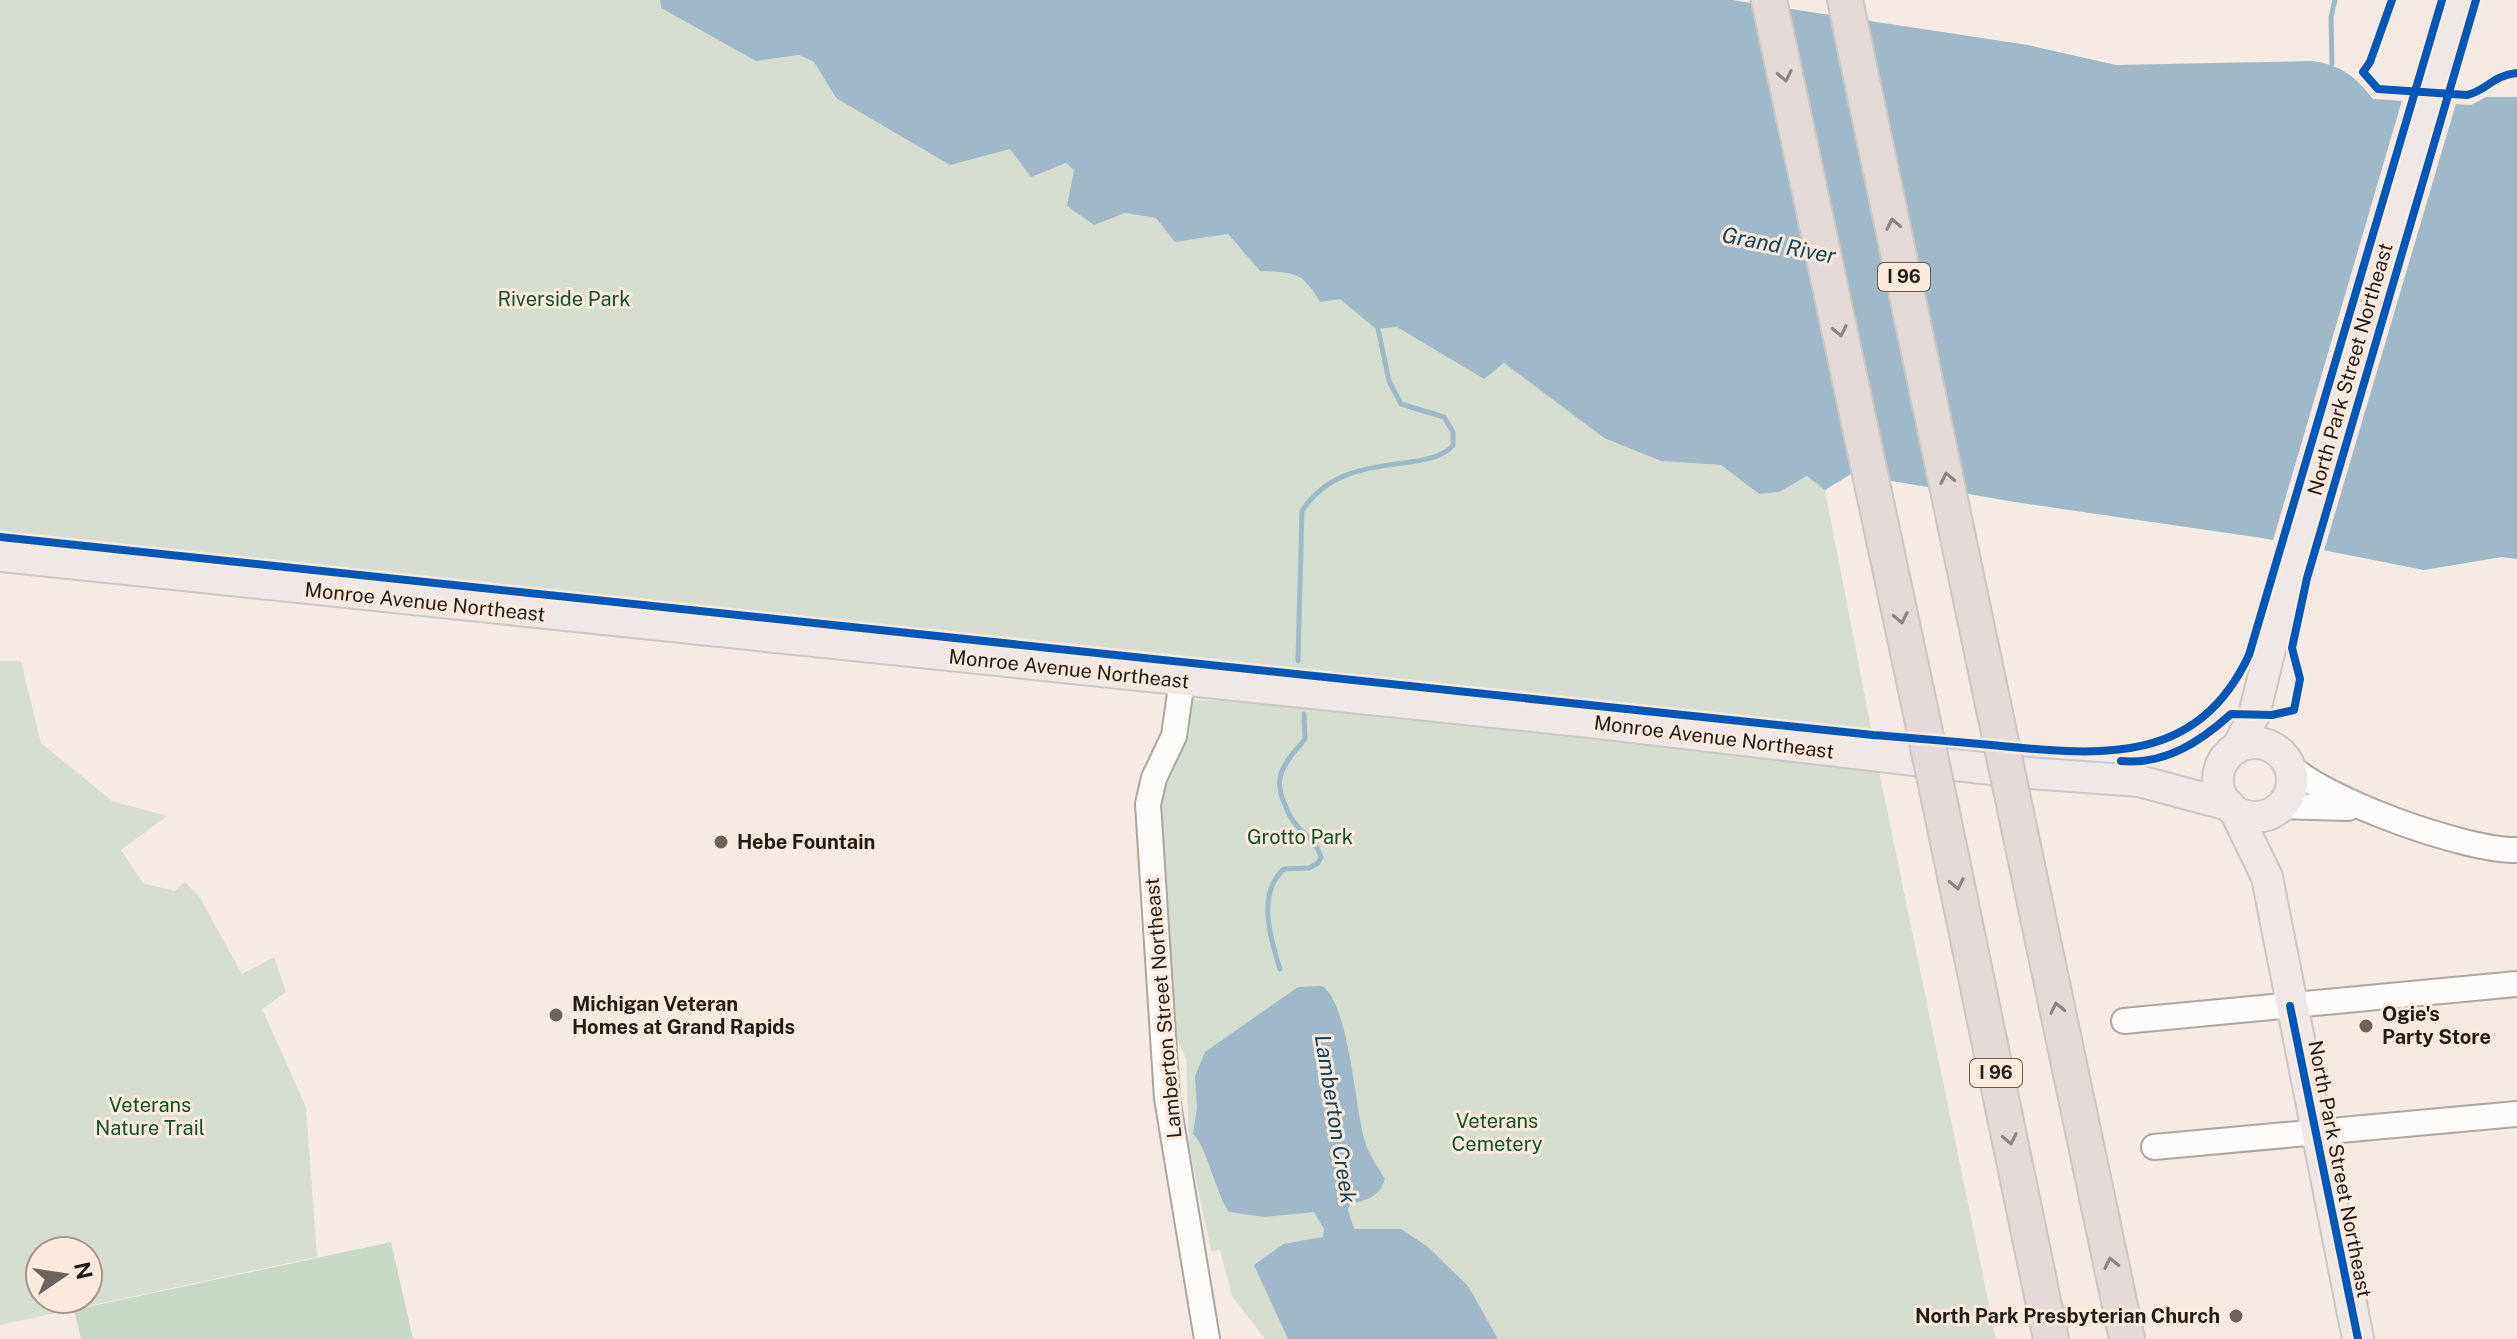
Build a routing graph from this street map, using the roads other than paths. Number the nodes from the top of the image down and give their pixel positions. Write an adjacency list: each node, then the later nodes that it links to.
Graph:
1 (1769, 0): 22 (highway, I 96, one-way to 22, bridge)
2 (1845, 0): 23 (highway, I 96, one-way to 2, bridge)
3 (2461, 0): 5 (main road, North Park Street Northeast)
4 (0, 556): 6 (main road, Monroe Avenue Northeast)
5 (2265, 670): 7 (main road, North Park Street Northeast); 8 (main road, North Park Street Northeast)
6 (1182, 680): 9 (main road, Monroe Avenue Northeast); 21 (street, Lamberton Street Northeast)
7 (2230, 753): 8 (main road); 9 (main road, Monroe Avenue Northeast); 10 (main road)
8 (2284, 757): 11 (main road); 12 (street)
9 (2139, 781): 10 (main road, Monroe Avenue Northeast)
10 (2232, 808): 11 (main road); 14 (main road, North Park Street Northeast)
11 (2280, 808): 12 (street); 14 (main road, North Park Street Northeast)
12 (2367, 809): 13 (street)
13 (2517, 850)
14 (2267, 877): 16 (main road, North Park Street Northeast)
15 (2517, 984): 16 (street)
16 (2290, 1006): 17 (street); 19 (main road, North Park Street Northeast)
17 (2124, 1021)
18 (2517, 1114): 19 (street)
19 (2318, 1131): 20 (street); 24 (main road, North Park Street Northeast)
20 (2154, 1147)
21 (1207, 1339)
22 (2051, 1339)
23 (2127, 1339)
24 (2358, 1339)

